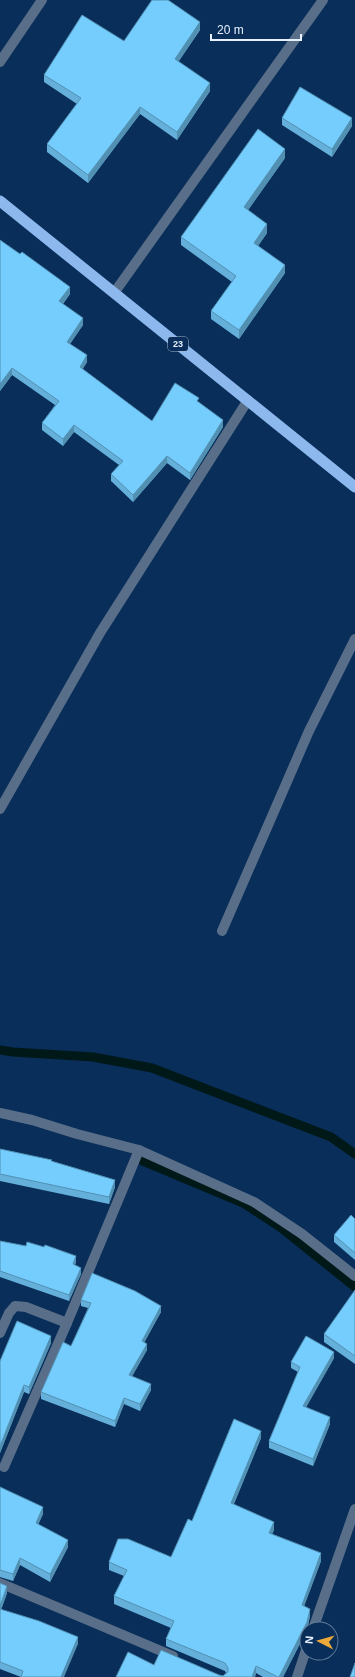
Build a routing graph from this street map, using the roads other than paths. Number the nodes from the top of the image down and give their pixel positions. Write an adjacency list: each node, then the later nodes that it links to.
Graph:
1 (42, 0): 3 (street)
2 (323, 0): 5 (street)
3 (0, 62)
4 (0, 202): 5 (highway, 23)
5 (114, 293): 6 (highway, 23)
6 (248, 400): 7 (highway, 23); 9 (street)
7 (355, 487)
8 (355, 639): 10 (street)
9 (0, 809)
10 (222, 931)
11 (0, 1113): 12 (street)
12 (139, 1150): 13 (street); 14 (street)
13 (355, 1276)
14 (67, 1323): 15 (street); 16 (street)
15 (0, 1332)
16 (4, 1467)
17 (355, 1509): 19 (street)
18 (0, 1583): 20 (street)
19 (316, 1621)
20 (179, 1659)
21 (302, 1661): 22 (street)
22 (297, 1677)

